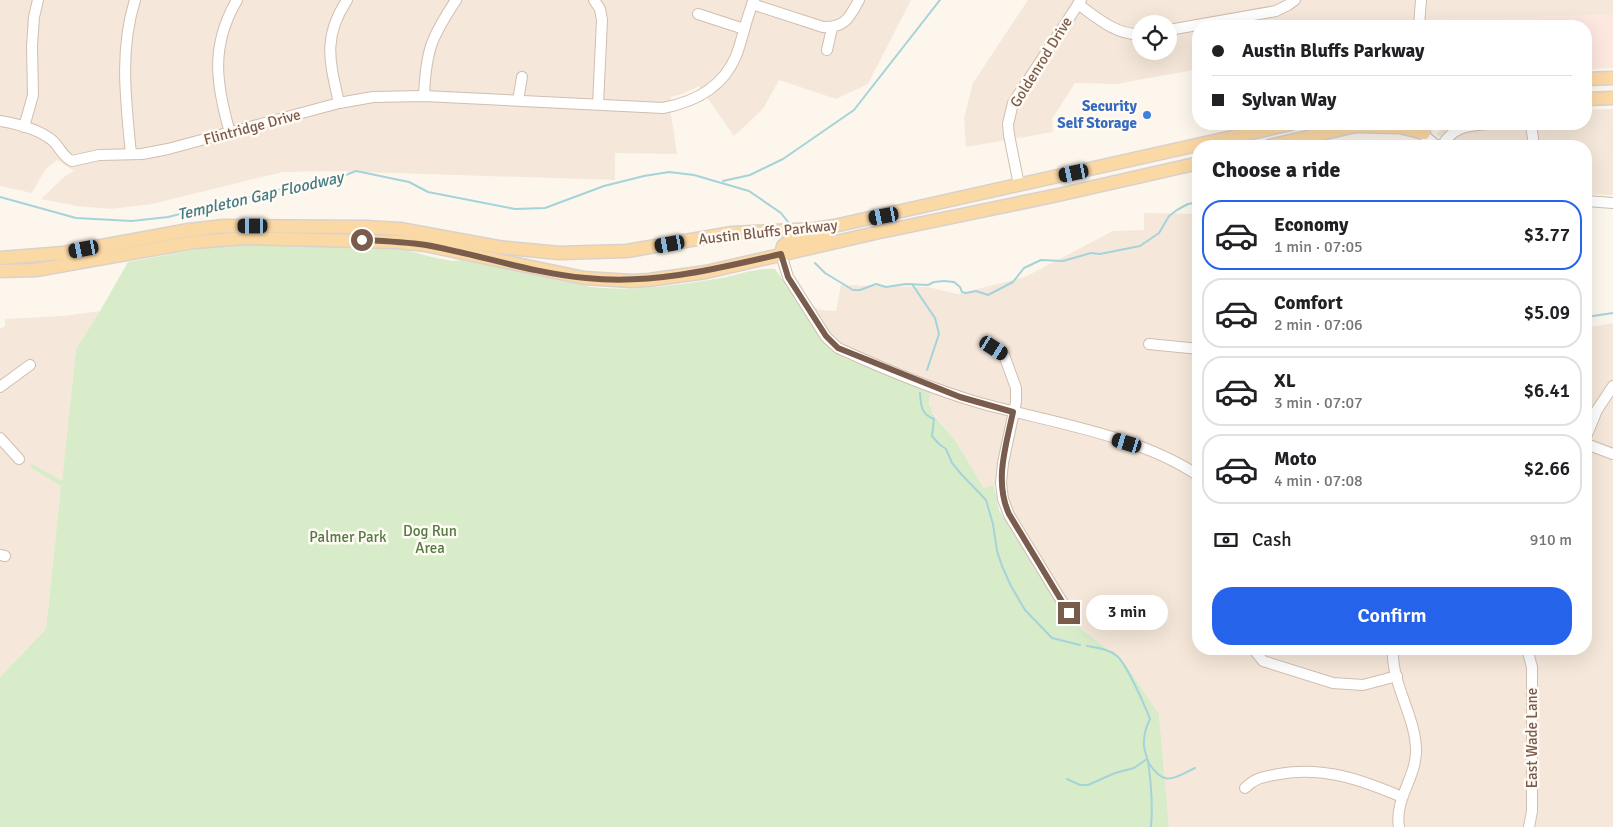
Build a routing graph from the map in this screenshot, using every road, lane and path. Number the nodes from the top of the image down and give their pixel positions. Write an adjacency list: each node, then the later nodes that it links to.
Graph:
1 (38, 0): 31 (street)
2 (135, 0): 40 (street)
3 (237, 0): 35 (street)
4 (347, 0): 28 (street)
5 (456, 0): 24 (street)
6 (594, 0): 29 (street)
7 (859, 0): 16 (street)
8 (1295, 0): 13 (street)
9 (1420, 0): 14 (street)
10 (753, 2): 16 (street); 17 (street, Flintridge Drive)
11 (1079, 2): 19 (street); 42 (street, Goldenrod Drive)
12 (698, 14): 17 (street)
13 (1225, 20)
14 (1419, 20)
15 (1192, 26): 18 (street)
16 (832, 28): 20 (street)
17 (744, 29): 29 (street, Flintridge Drive)
18 (1177, 29)
19 (1132, 33)
20 (827, 50)
21 (522, 77): 27 (street)
22 (1613, 78): 23 (main road)
23 (1592, 79)
24 (424, 96): 27 (street, Flintridge Drive); 28 (street, Flintridge Drive)
25 (1613, 98): 26 (main road)
26 (1592, 99)
27 (518, 100): 29 (street, Flintridge Drive)
28 (339, 103): 35 (street, Flintridge Drive)
29 (598, 104)
30 (0, 121): 31 (street, Flintridge Drive)
31 (24, 127): 40 (street, Flintridge Drive)
32 (1264, 130): 36 (main road, Austin Bluffs Parkway)
33 (1338, 130): 37 (main road)
34 (1457, 130): 38 (street)
35 (230, 133): 40 (street, Flintridge Drive)
36 (1220, 140)
37 (1295, 140)
38 (1446, 140)
39 (1192, 146): 42 (main road, Austin Bluffs Parkway)
40 (131, 154)
41 (1192, 165): 47 (main road, Austin Bluffs Parkway)
42 (1019, 185): 45 (main road, Austin Bluffs Parkway)
43 (1592, 201): 44 (street)
44 (1613, 203)
45 (834, 226): 47 (main road); 48 (main road, Austin Bluffs Parkway)
46 (0, 251): 48 (main road)
47 (781, 254): 50 (main road, Austin Bluffs Parkway); 59 (street)
48 (47, 255): 49 (main road, Austin Bluffs Parkway)
49 (0, 258)
50 (36, 270): 51 (main road, Austin Bluffs Parkway); 52 (main road)
51 (0, 271)
52 (0, 277)
53 (1149, 344): 55 (street)
54 (994, 348): 59 (street)
55 (1192, 348)
56 (30, 365): 58 (street)
57 (1613, 386): 60 (street)
58 (0, 387)
59 (1013, 412): 65 (street); 66 (street)
60 (1592, 421)
61 (0, 438): 64 (street)
62 (1592, 446): 63 (street)
63 (1613, 454)
64 (19, 459)
65 (1192, 472)
66 (1069, 613)
67 (1258, 655): 70 (street)
68 (1393, 655): 70 (street)
69 (1529, 655): 74 (street, East Wade Lane)
70 (1397, 676): 72 (street)
71 (1245, 788): 72 (street)
72 (1402, 797): 73 (street)
73 (1399, 827)
74 (1529, 827)

